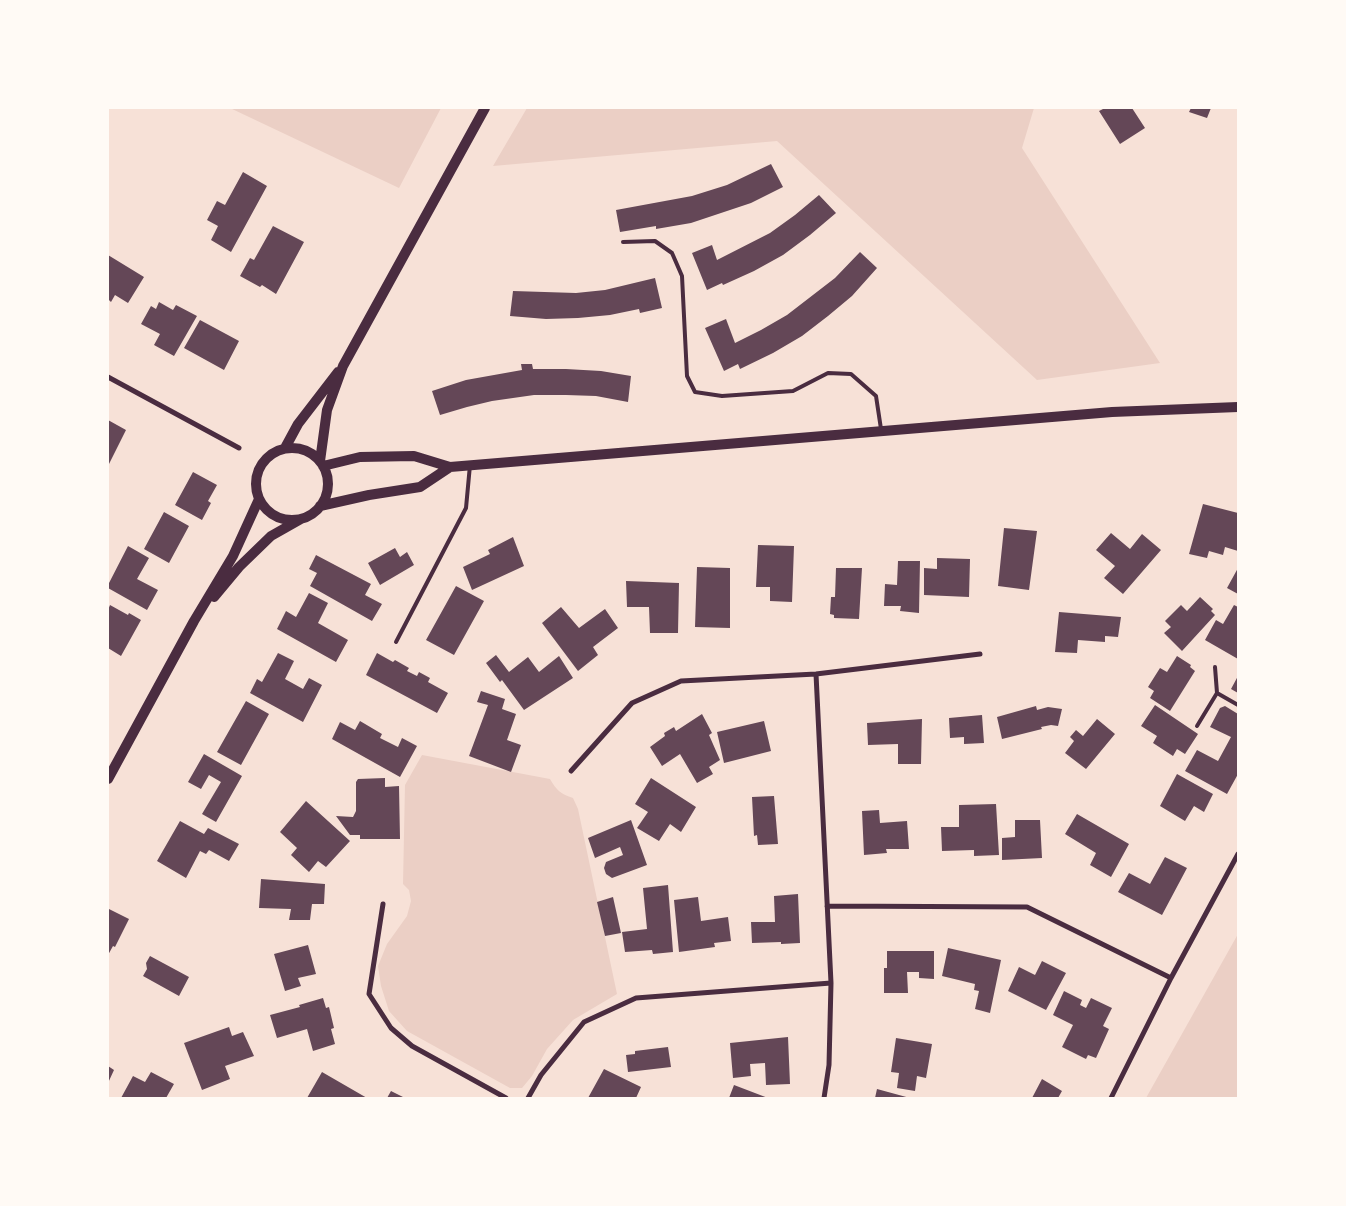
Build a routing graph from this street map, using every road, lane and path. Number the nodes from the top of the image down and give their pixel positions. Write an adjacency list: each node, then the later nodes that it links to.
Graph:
1 (485, 108): 3 (main road)
2 (623, 242): 6 (lane)
3 (343, 366): 8 (main road); 9 (main road)
4 (108, 377): 7 (street)
5 (1238, 407): 6 (main road)
6 (881, 431): 10 (main road)
7 (239, 448)
8 (285, 448): 9 (main road); 12 (main road)
9 (322, 463): 11 (main road); 13 (main road)
10 (470, 466): 11 (main road); 16 (lane)
11 (450, 467): 13 (main road)
12 (260, 499): 14 (main road); 15 (main road)
13 (320, 506): 14 (main road)
14 (305, 517): 15 (main road)
15 (194, 621): 24 (main road)
16 (396, 642)
17 (980, 654): 19 (street)
18 (1215, 667): 20 (lane)
19 (816, 674): 23 (street); 27 (street)
20 (1216, 693): 21 (lane); 22 (lane)
21 (1238, 705)
22 (1197, 726)
23 (571, 771)
24 (108, 779)
25 (1238, 854): 28 (street)
26 (383, 904): 30 (street)
27 (827, 906): 28 (street); 29 (street)
28 (1171, 978): 33 (street)
29 (831, 983): 31 (street); 32 (street)
30 (506, 1098)
31 (528, 1098)
32 (824, 1098)
33 (1111, 1098)

